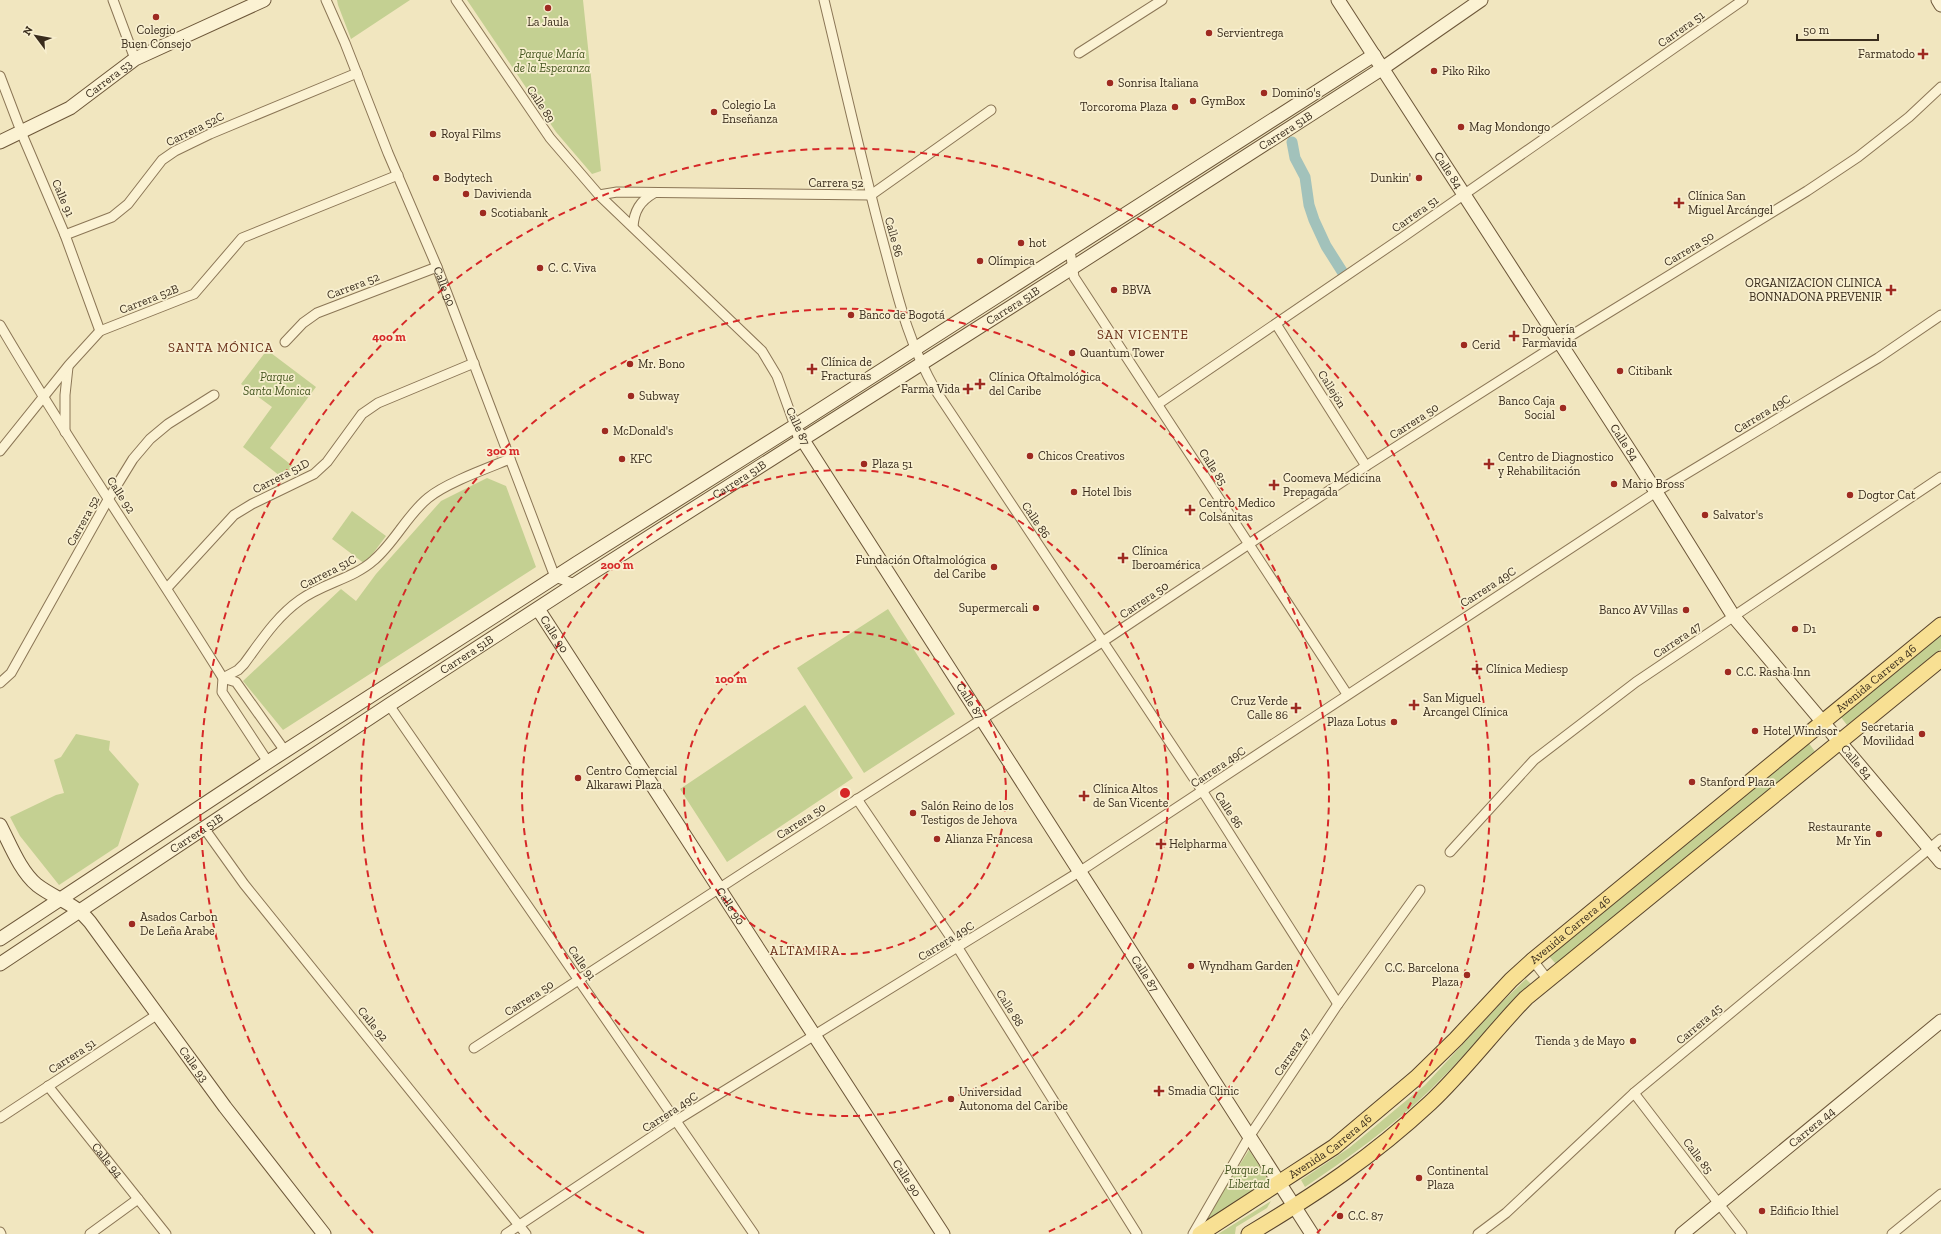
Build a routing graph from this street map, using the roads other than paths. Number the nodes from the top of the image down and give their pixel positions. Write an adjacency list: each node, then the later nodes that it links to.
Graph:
1 (113, 0): 14 (street)
2 (264, 0): 14 (main road, Carrera 53)
3 (326, 0): 16 (street, Calle 90)
4 (456, 0): 25 (street, Calle 89)
5 (824, 0): 26 (street, Calle 86)
6 (1162, 0): 12 (street)
7 (1338, 0): 13 (main road, Calle 84)
8 (1481, 0): 15 (main road, Carrera 51B)
9 (1743, 0): 24 (street, Carrera 51)
10 (1938, 0): 11 (main road)
11 (1941, 6)
12 (1079, 53)
13 (1374, 55): 15 (main road, Calle 84); 29 (main road, Carrera 51B)
14 (135, 59): 20 (main road, Carrera 53)
15 (1383, 68): 24 (main road, Calle 84); 31 (main road, Carrera 51B)
16 (357, 73): 22 (street, Calle 90); 28 (street, Carrera 52C)
17 (0, 76): 20 (street, Calle 91)
18 (1941, 87): 37 (street, Carrera 50)
19 (991, 110): 26 (street, Carrera 52)
20 (21, 132): 21 (main road, Carrera 53); 28 (street, Calle 91)
21 (0, 142)
22 (398, 175): 30 (street, Calle 90); 35 (street, Carrera 52B)
23 (654, 194): 25 (street, Carrera 52); 26 (street, Carrera 52); 27 (street)
24 (1465, 194): 33 (street, Carrera 51); 37 (main road, Calle 84)
25 (599, 195): 27 (street, Calle 87)
26 (871, 195): 38 (street, Calle 86)
27 (633, 227): 45 (street, Calle 87)
28 (66, 235): 35 (street, Calle 91)
29 (1070, 250): 31 (street, Calle 85); 38 (main road, Carrera 51B)
30 (437, 267): 36 (street, Carrera 52); 39 (street, Calle 90)
31 (1072, 268): 40 (main road, Carrera 51B); 44 (street, Calle 85)
32 (1941, 315): 52 (street, Carrera 49C)
33 (1276, 324): 44 (street, Carrera 51); 50 (street, Callejón)
34 (0, 325): 43 (street, Calle 92)
35 (100, 331): 41 (street, Carrera 52B)
36 (285, 342)
37 (1559, 343): 50 (street, Carrera 50); 52 (main road, Calle 84)
38 (915, 349): 40 (street, Calle 86); 45 (main road, Carrera 51B)
39 (474, 363): 49 (street, Calle 90); 57 (street, Carrera 51D)
40 (921, 364): 47 (main road, Carrera 51B); 61 (street, Calle 86)
41 (68, 365): 43 (street, Carrera 52B); 46 (street)
42 (214, 395): 53 (street, Carrera 52)
43 (43, 399): 46 (street, Calle 92); 48 (street, Carrera 52B)
44 (1158, 404): 54 (street, Calle 85)
45 (795, 426): 47 (main road, Calle 87); 55 (main road, Carrera 51B)
46 (65, 432): 53 (street, Calle 92)
47 (803, 440): 56 (main road, Carrera 51B); 67 (main road, Calle 87)
48 (0, 451)
49 (510, 458): 55 (street, Calle 90); 63 (street, Carrera 51C)
50 (1366, 466): 54 (street, Carrera 50)
51 (1941, 477): 59 (street, Carrera 47)
52 (1656, 492): 59 (main road, Calle 84); 65 (street, Carrera 49C)
53 (109, 498): 57 (street, Calle 92); 64 (street, Carrera 52)
54 (1249, 544): 61 (street, Carrera 50); 65 (street, Calle 85)
55 (555, 577): 56 (street); 58 (main road, Calle 90); 70 (main road, Carrera 51B)
56 (575, 584): 58 (main road, Carrera 51B)
57 (167, 588): 63 (street, Calle 92)
58 (538, 609): 66 (main road, Carrera 51B); 81 (main road, Calle 90)
59 (1734, 617): 68 (main road, Calle 84); 78 (street, Carrera 47)
60 (1941, 625): 68 (main road, Avenida Carrera 46)
61 (1102, 642): 67 (street, Carrera 50); 72 (street, Calle 86)
62 (1941, 659): 69 (main road, Avenida Carrera 46)
63 (223, 678): 70 (street, Calle 92); 71 (street, Calle 92)
64 (0, 683)
65 (1347, 694): 72 (street, Carrera 49C)
66 (389, 705): 75 (main road, Carrera 51B); 89 (street, Calle 91)
67 (981, 719): 73 (street, Carrera 50); 80 (main road, Calle 87)
68 (1823, 722): 69 (main road, Calle 84); 87 (main road, Avenida Carrera 46)
69 (1840, 742): 77 (main road, Calle 84); 90 (main road, Avenida Carrera 46)
70 (285, 751): 71 (main road, Carrera 51B)
71 (268, 762): 83 (main road, Carrera 51B)
72 (1203, 792): 80 (street, Carrera 49C); 91 (street, Calle 86)
73 (857, 799): 81 (street, Carrera 50); 86 (street, Calle 88)
74 (0, 824): 83 (main road)
75 (204, 828): 84 (main road, Carrera 51B); 106 (street, Calle 92)
76 (1941, 839): 77 (street, Carrera 45)
77 (1930, 849): 79 (main road, Calle 84); 97 (street, Carrera 45)
78 (1450, 852)
79 (1941, 862)
80 (1079, 872): 86 (street, Carrera 49C); 100 (main road, Calle 87)
81 (719, 889): 89 (street, Carrera 50); 94 (main road, Calle 90)
82 (1420, 890): 91 (street, Carrera 47)
83 (61, 899): 84 (main road, Calle 93); 85 (main road, Carrera 51B)
84 (81, 911): 88 (main road, Carrera 51B); 92 (main road, Calle 93)
85 (0, 939)
86 (958, 948): 94 (street, Carrera 49C); 114 (street, Calle 88)
87 (1531, 957): 90 (street); 101 (main road, Avenida Carrera 46)
88 (0, 964)
89 (579, 980): 95 (street, Carrera 50); 99 (street, Calle 91)
90 (1548, 980): 105 (main road, Avenida Carrera 46)
91 (1338, 1004): 100 (street, Carrera 47)
92 (158, 1014): 96 (street, Carrera 51); 109 (main road, Calle 93)
93 (1941, 1021): 104 (main road, Carrera 44)
94 (814, 1035): 99 (street, Carrera 49C); 113 (main road, Calle 90)
95 (474, 1048)
96 (48, 1086): 98 (street, Carrera 51); 103 (street, Calle 94)
97 (1634, 1093): 104 (street, Calle 85); 119 (street, Carrera 45)
98 (0, 1118)
99 (677, 1120): 106 (street, Carrera 49C); 112 (street, Calle 91)
100 (1249, 1137): 101 (main road, Calle 87); 115 (street, Carrera 47)
101 (1279, 1183): 105 (main road, Calle 87); 116 (main road, Avenida Carrera 46)
102 (1941, 1194): 122 (street)
103 (138, 1199): 107 (street); 108 (street, Calle 94)
104 (1718, 1202): 120 (main road, Carrera 44); 121 (street, Calle 85)
105 (1294, 1207): 117 (main road, Avenida Carrera 46); 118 (main road, Calle 87)
106 (519, 1225): 110 (street, Carrera 49C); 111 (street, Calle 92)
107 (90, 1234)
108 (166, 1234)
109 (324, 1234)
110 (506, 1234)
111 (526, 1234)
112 (754, 1234)
113 (943, 1234)
114 (1137, 1234)
115 (1193, 1234)
116 (1200, 1234)
117 (1249, 1234)
118 (1312, 1234)
119 (1478, 1234)
120 (1682, 1234)
121 (1742, 1234)
122 (1892, 1234)

